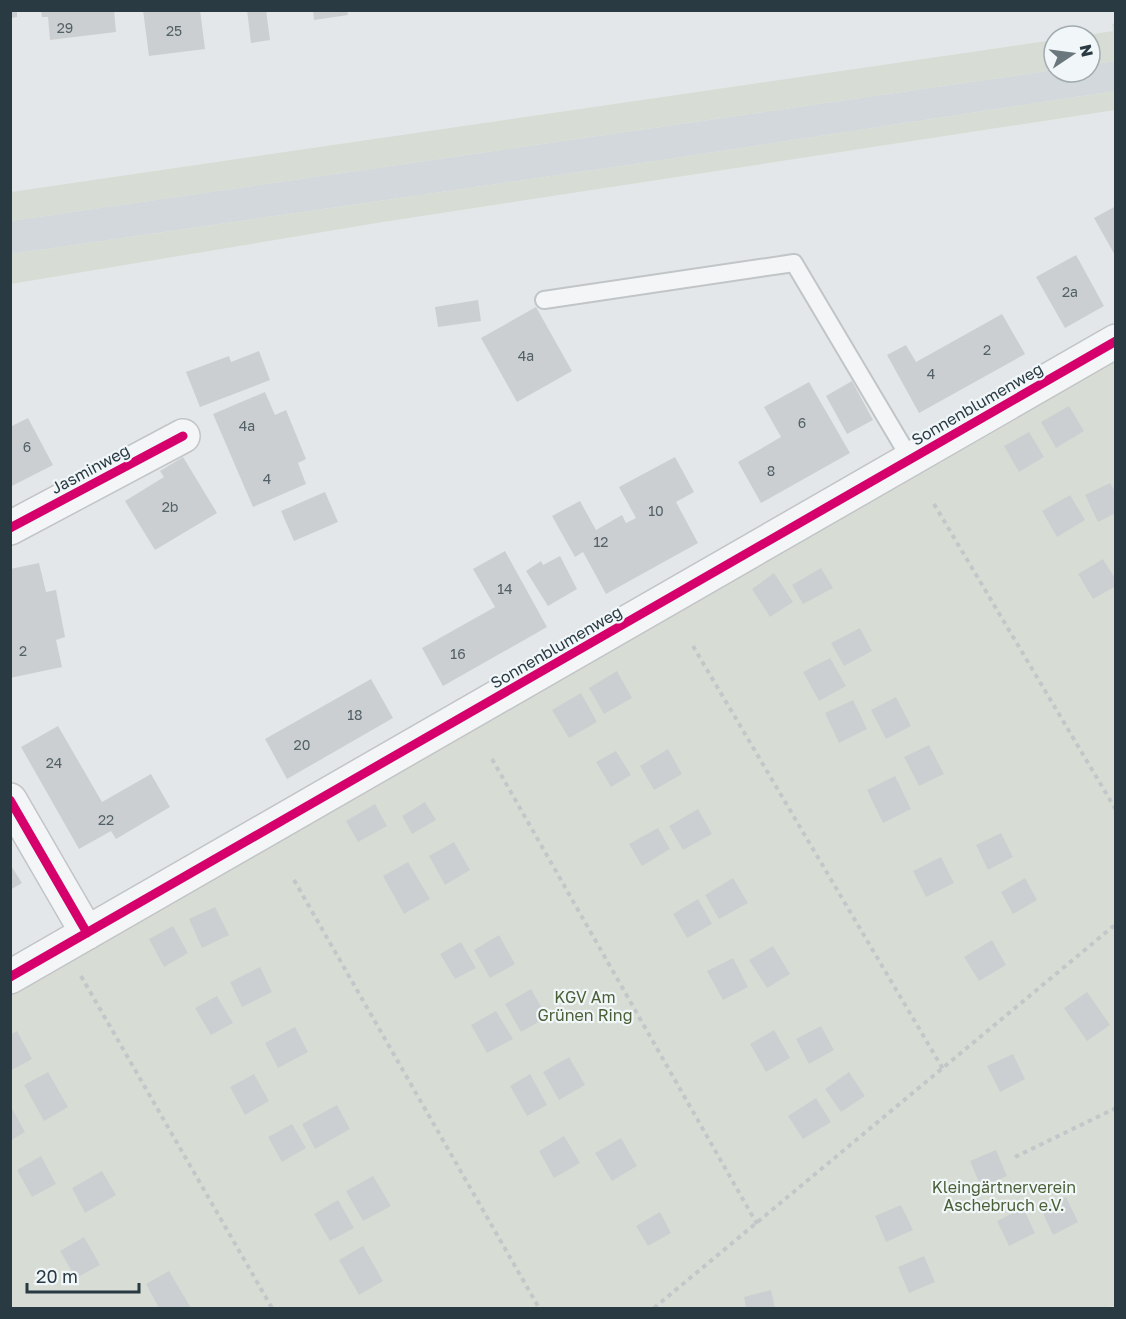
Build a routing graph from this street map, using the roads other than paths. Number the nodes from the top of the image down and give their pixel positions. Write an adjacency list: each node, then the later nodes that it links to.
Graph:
1 (544, 300): 4 (lane, Sonnenblumenweg)
2 (1116, 341): 4 (street, Sonnenblumenweg)
3 (183, 436): 5 (street, Jasminweg)
4 (911, 460): 7 (street, Sonnenblumenweg)
5 (10, 528)
6 (10, 800): 7 (street)
7 (87, 933): 8 (street, Sonnenblumenweg)
8 (10, 977)

